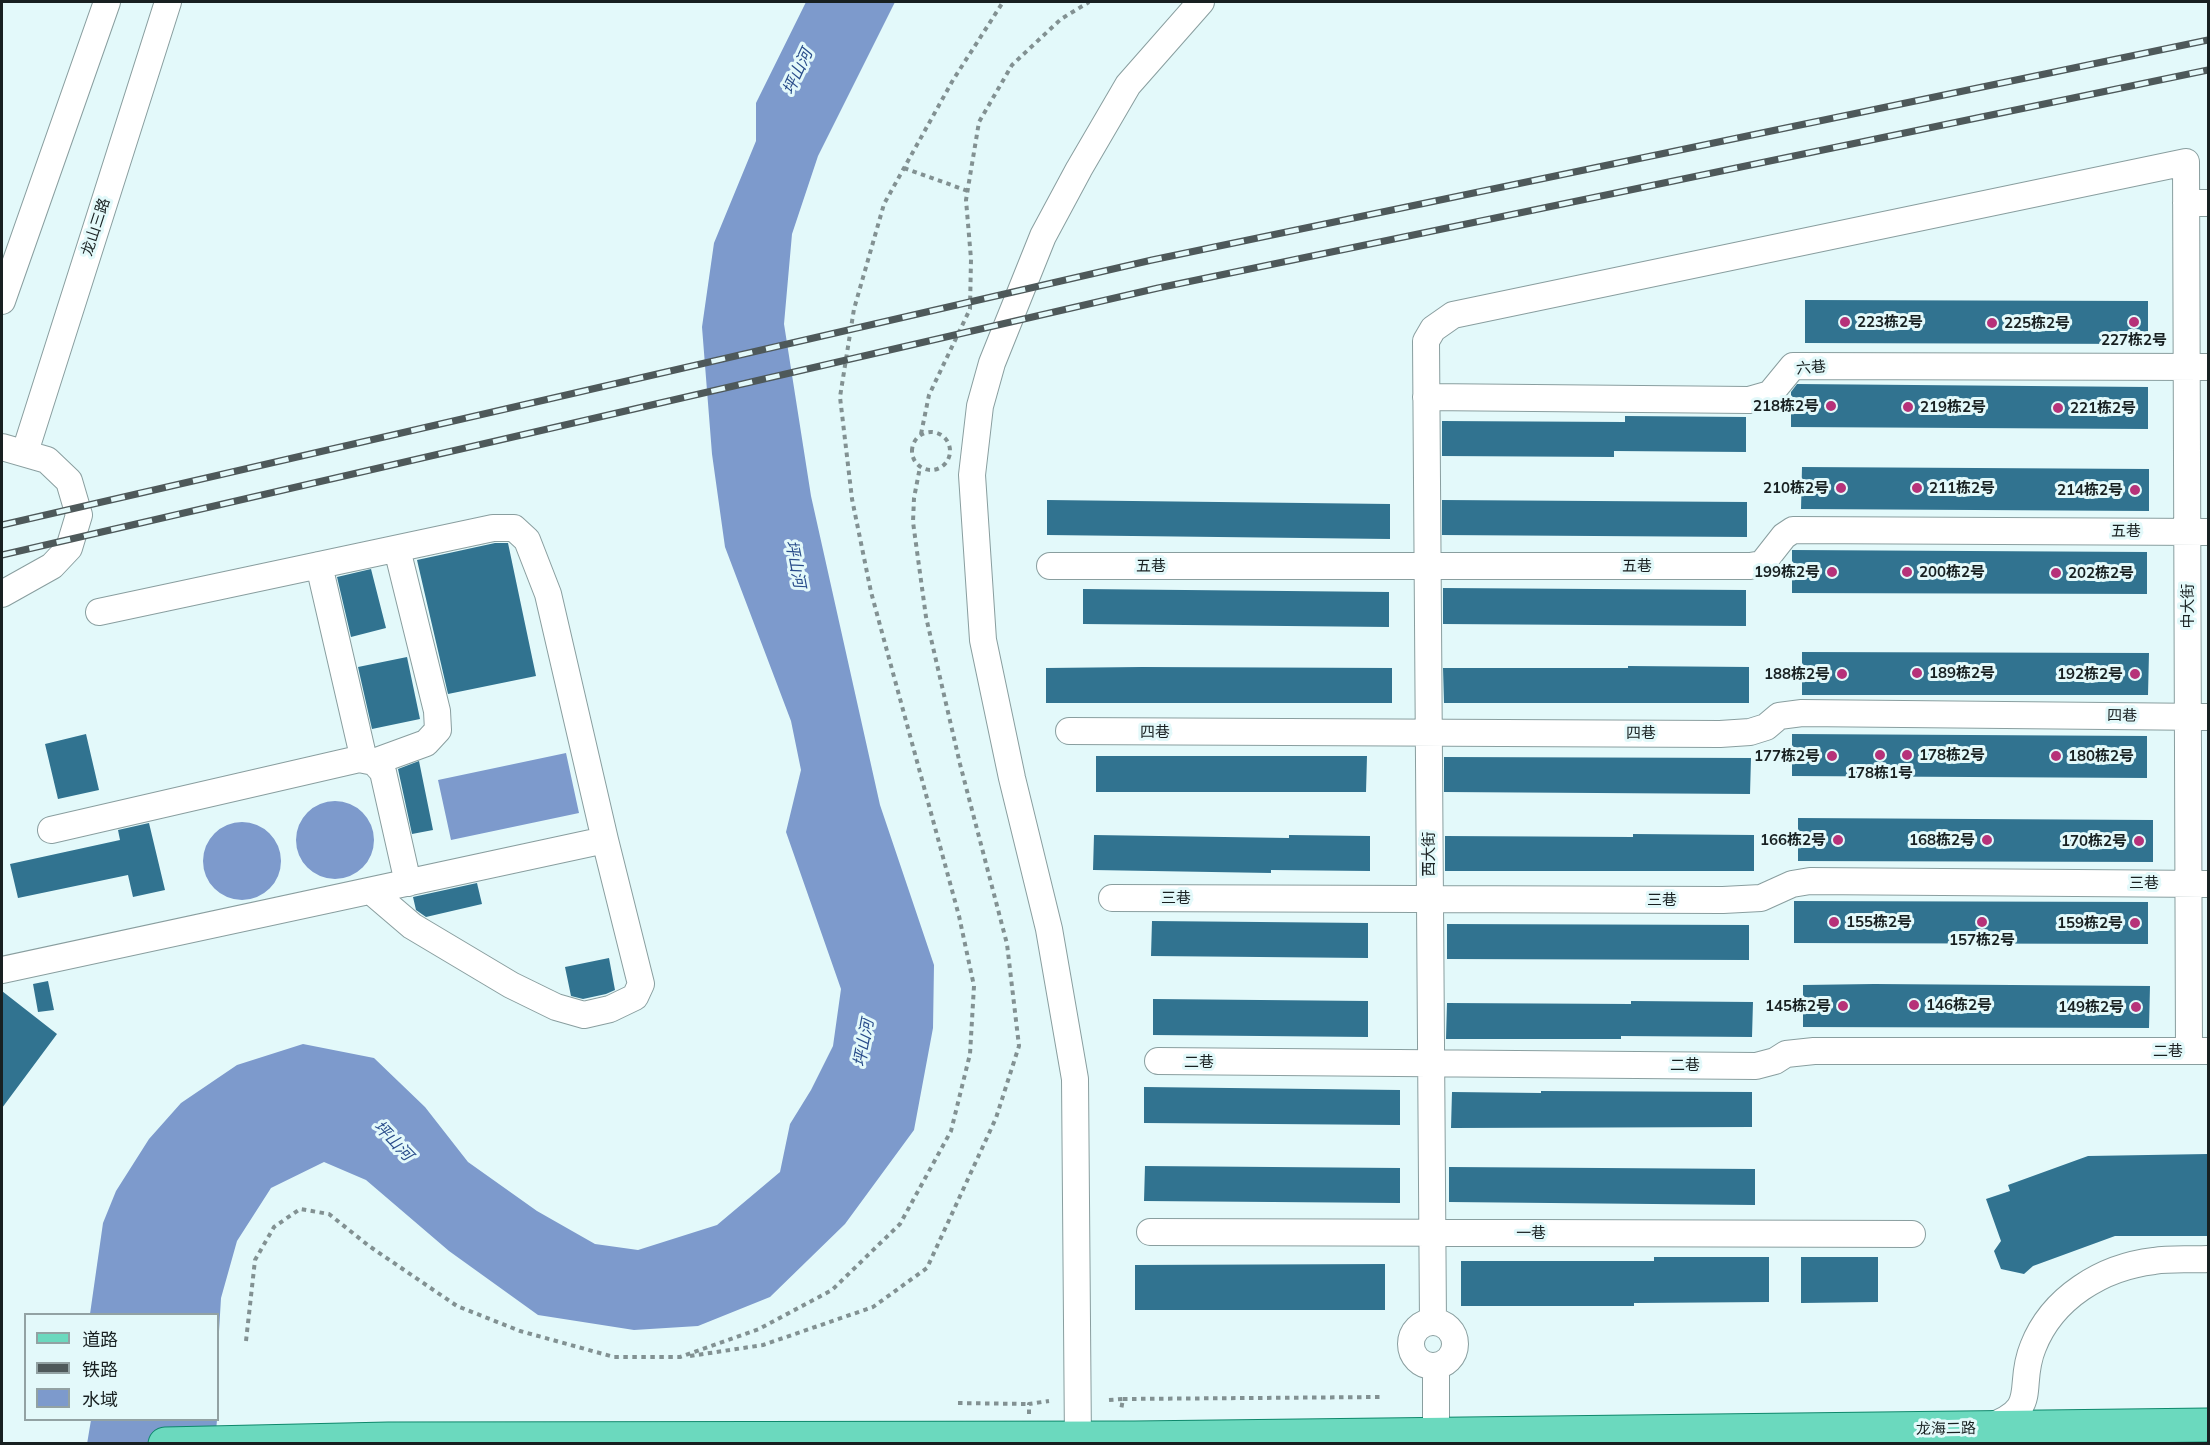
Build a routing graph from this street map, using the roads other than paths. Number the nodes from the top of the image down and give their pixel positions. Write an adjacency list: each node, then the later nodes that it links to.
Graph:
1 (107, 2): 6 (street)
2 (168, 2): 9 (street, 龙山三路)
3 (1201, 2): 39 (street)
4 (2186, 162): 5 (street, 中大街); 8 (street, 西大街)
5 (2197, 203): 7 (street, 中大街)
6 (2, 301)
7 (2198, 367): 8 (street, 六巷); 10 (street, 中大街)
8 (1426, 392): 14 (street, 西大街)
9 (13, 449): 15 (street)
10 (2198, 532): 14 (street, 五巷); 17 (street, 中大街)
11 (397, 549): 12 (street); 20 (street); 22 (street)
12 (319, 565): 16 (street); 20 (street)
13 (1050, 566): 14 (street, 五巷)
14 (1427, 566): 19 (street, 西大街)
15 (2, 594)
16 (99, 612)
17 (2198, 717): 19 (street, 四巷); 24 (street, 中大街)
18 (1069, 732): 19 (street, 四巷)
19 (1429, 733): 27 (street, 西大街)
20 (369, 761): 21 (street); 23 (street)
21 (51, 830)
22 (605, 840): 23 (street); 25 (street)
23 (408, 883): 25 (street)
24 (2199, 884): 27 (street, 三巷); 29 (street, 中大街)
25 (371, 891): 28 (street)
26 (1112, 898): 27 (street, 三巷)
27 (1430, 899): 31 (street, 西大街)
28 (2, 970)
29 (2199, 1051): 31 (street, 二巷)
30 (1158, 1061): 31 (street, 二巷)
31 (1431, 1063): 33 (street, 西大街)
32 (1150, 1232): 33 (street, 一巷)
33 (1432, 1233): 34 (street, 一巷); 38 (street, 西大街)
34 (1912, 1234)
35 (2208, 1259): 37 (street)
36 (2208, 1425): 37 (main road, 龙海二路)
37 (1983, 1428): 38 (main road, 龙海二路)
38 (1436, 1434): 39 (main road, 龙海二路)
39 (1078, 1441): 40 (main road, 龙海二路)
40 (165, 1443)

